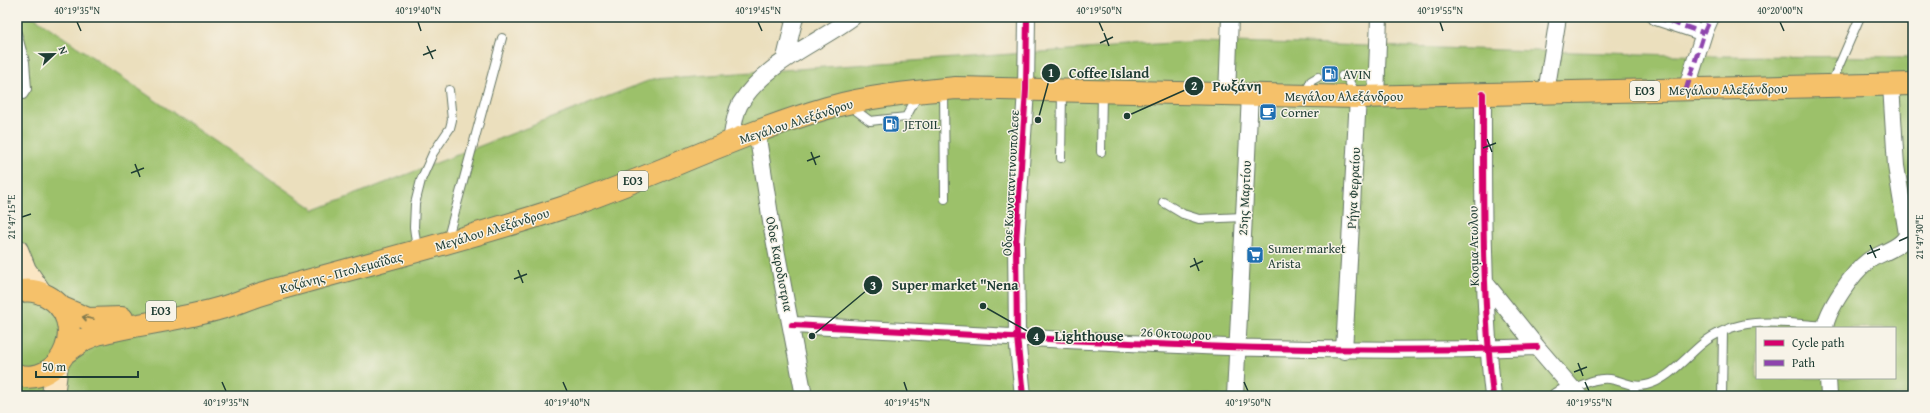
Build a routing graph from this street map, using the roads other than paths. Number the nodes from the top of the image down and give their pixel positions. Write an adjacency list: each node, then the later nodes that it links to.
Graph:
1 (795, 17): 13 (street)
2 (853, 17): 13 (street)
3 (1027, 17): 21 (street, Oδοε Κωνσταντινουπολεσε)
4 (1230, 17): 28 (street)
5 (1379, 17): 31 (street, Ρήγα Φερραίου)
6 (1558, 17): 26 (street)
7 (1656, 17): 11 (street)
8 (1710, 17): 11 (street)
9 (1860, 17): 18 (lane)
10 (17, 33): 24 (lane)
11 (1704, 33): 22 (street)
12 (502, 38): 39 (lane)
13 (785, 58): 33 (street)
14 (1342, 76): 31 (lane)
15 (1318, 77): 30 (lane)
16 (1913, 84): 17 (main road, Μεγάλου Αλεξάνδρου / ΕΟ3)
17 (1891, 85): 18 (main road, Μεγάλου Αλεξάνδρου / ΕΟ3); 48 (street)
18 (1830, 86): 22 (main road, Μεγάλου Αλεξάνδρου / ΕΟ3)
19 (944, 89): 21 (main road, Μεγάλου Αλεξάνδρου / ΕΟ3); 32 (main road, Μεγάλου Αλεξάνδρου / ΕΟ3); 36 (lane)
20 (449, 90): 41 (lane)
21 (1026, 90): 23 (main road, Μεγάλου Αλεξάνδρου / ΕΟ3); 50 (street, Oδοε Κωνσταντινουπολεσε)
22 (1686, 90): 26 (main road, Μεγάλου Αλεξάνδρου / ΕΟ3)
23 (1062, 91): 25 (main road, Μεγάλου Αλεξάνδρου / ΕΟ3); 35 (lane)
24 (17, 92)
25 (1102, 92): 28 (main road, Μεγάλου Αλεξάνδρου / ΕΟ3); 34 (lane)
26 (1546, 93): 27 (main road, Μεγάλου Αλεξάνδρου / ΕΟ3)
27 (1482, 94): 31 (main road, Μεγάλου Αλεξάνδρου / ΕΟ3); 42 (street, Κοσμα Ατωλου)
28 (1227, 95): 29 (main road, Μεγάλου Αλεξάνδρου / ΕΟ3)
29 (1250, 95): 30 (main road, Μεγάλου Αλεξάνδρου / ΕΟ3); 38 (street, 25ης Μαρτίου)
30 (1304, 96): 31 (main road, Μεγάλου Αλεξάνδρου / ΕΟ3)
31 (1367, 97): 54 (street, Ρήγα Φερραίου)
32 (757, 132): 33 (main road, Μεγάλου Αλεξάνδρου / ΕΟ3); 47 (street, Oδοε Καροδιστρια)
33 (731, 142): 39 (main road, Μεγάλου Αλεξάνδρου / ΕΟ3)
34 (1101, 152)
35 (1061, 158)
36 (945, 199)
37 (1163, 202): 38 (lane)
38 (1243, 217): 51 (street, 25ης Μαρτίου)
39 (446, 243): 41 (main road, Μεγάλου Αλεξάνδρου / ΕΟ3)
40 (17, 250): 45 (main road)
41 (418, 252): 44 (main road, Κοζάνης - Πτολεμαΐδας / ΕΟ3)
42 (1484, 281): 52 (street); 53 (street, Κοσμα Ατωλου)
43 (17, 292): 45 (main road)
44 (265, 292): 46 (main road, Κοζάνης - Πτολεμαΐδας / ΕΟ3, one-way to 46); 55 (main road, Κοζάνης - Πτολεμαΐδας / ΕΟ3)
45 (41, 293): 46 (main road, ΕΟ3)
46 (60, 307): 55 (main road, ΕΟ3)
47 (792, 325): 50 (street, 26 Οκτοωρου); 62 (street, Oδοε Καροδιστρια)
48 (1825, 327): 49 (lane)
49 (1723, 331): 58 (lane); 68 (lane)
50 (1017, 337): 51 (street, 26 Οκτοωρου); 63 (street, Oδοε Κωνσταντινουπολεσε)
51 (1236, 347): 54 (street, 26 Οκτοωρου); 64 (street, 25ης Μαρτίου)
52 (1537, 347): 53 (street, 26 Οκτοωρου); 59 (street)
53 (1488, 349): 54 (street, 26 Οκτοωρου); 65 (street, Κοσμα Ατωλου)
54 (1344, 351)
55 (61, 358): 56 (main road, ΕΟ3); 61 (main road)
56 (18, 376): 60 (main road)
57 (1828, 379): 69 (street)
58 (1633, 386): 59 (lane); 67 (lane)
59 (1576, 392): 66 (street)
60 (44, 396)
61 (53, 396)
62 (804, 396)
63 (1023, 396)
64 (1234, 396)
65 (1493, 396)
66 (1557, 396)
67 (1636, 396)
68 (1722, 396)
69 (1829, 396)

